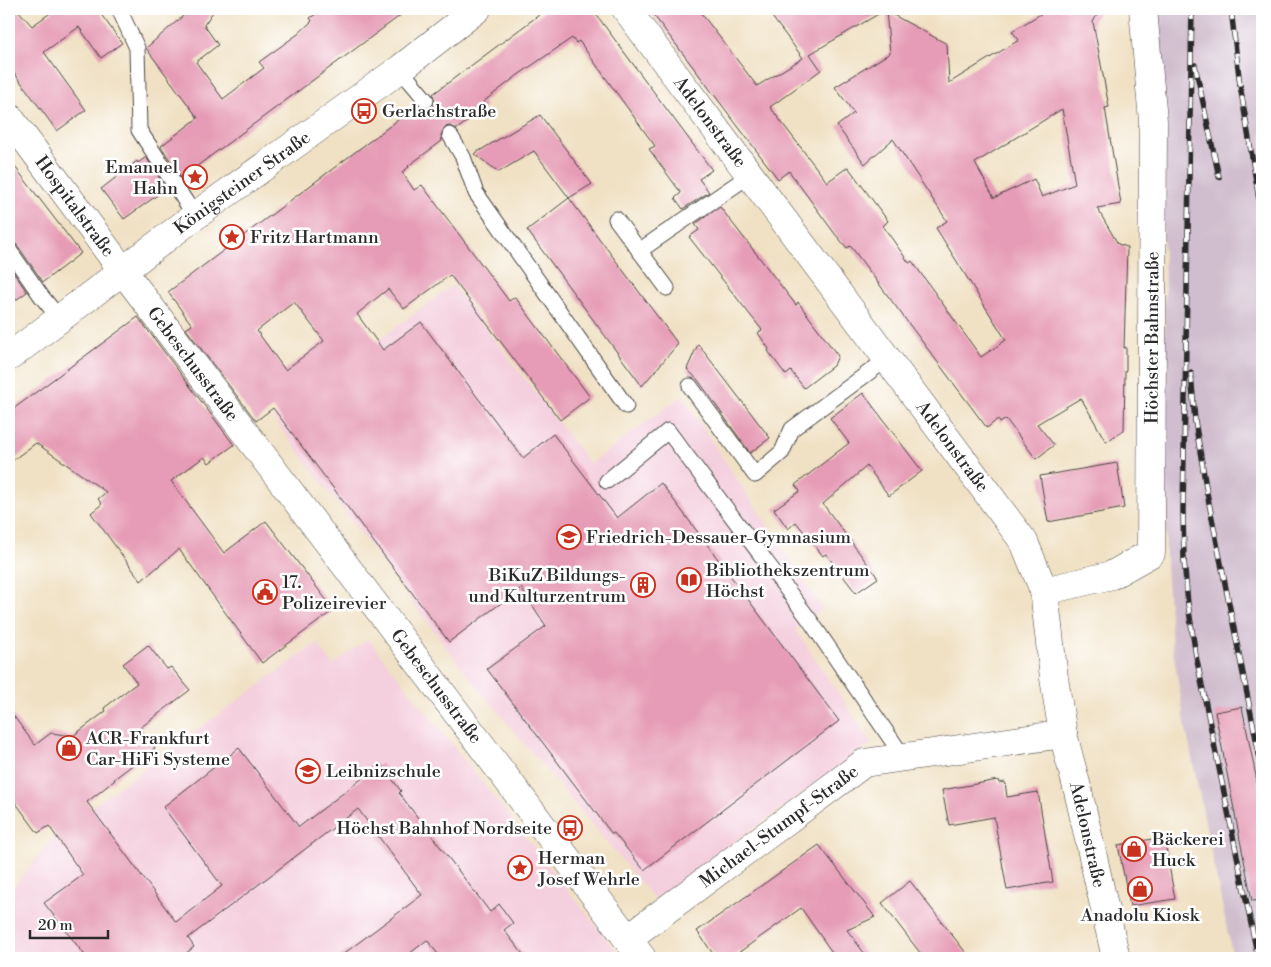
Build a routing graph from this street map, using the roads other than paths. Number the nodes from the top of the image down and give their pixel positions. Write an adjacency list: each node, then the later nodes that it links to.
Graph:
1 (119, 9): 10 (lane)
2 (477, 9): 5 (street, Königsteiner Straße)
3 (626, 9): 9 (street, Adelonstraße)
4 (1143, 9): 22 (street, Höchster Bahnstraße)
5 (400, 69): 6 (lane); 10 (street, Königsteiner Straße)
6 (426, 100)
7 (9, 117): 14 (street, Hospitalstraße)
8 (450, 135): 20 (lane)
9 (750, 175): 13 (lane); 18 (street, Adelonstraße)
10 (195, 216): 14 (street, Königsteiner Straße)
11 (616, 219): 13 (lane)
12 (9, 250): 16 (lane)
13 (639, 251): 15 (lane)
14 (123, 271): 16 (street, Königsteiner Straße); 25 (street, Gebeschusstraße)
15 (668, 288)
16 (60, 319): 17 (street, Königsteiner Straße)
17 (9, 357)
18 (887, 359): 19 (lane); 22 (street, Adelonstraße)
19 (690, 386)
20 (626, 406)
21 (607, 481): 24 (lane)
22 (1044, 591): 23 (street, Adelonstraße)
23 (1063, 734): 24 (street, Michael-Stumpf-Straße); 26 (street, Adelonstraße)
24 (904, 758): 25 (street, Michael-Stumpf-Straße)
25 (635, 949)
26 (1116, 958)

